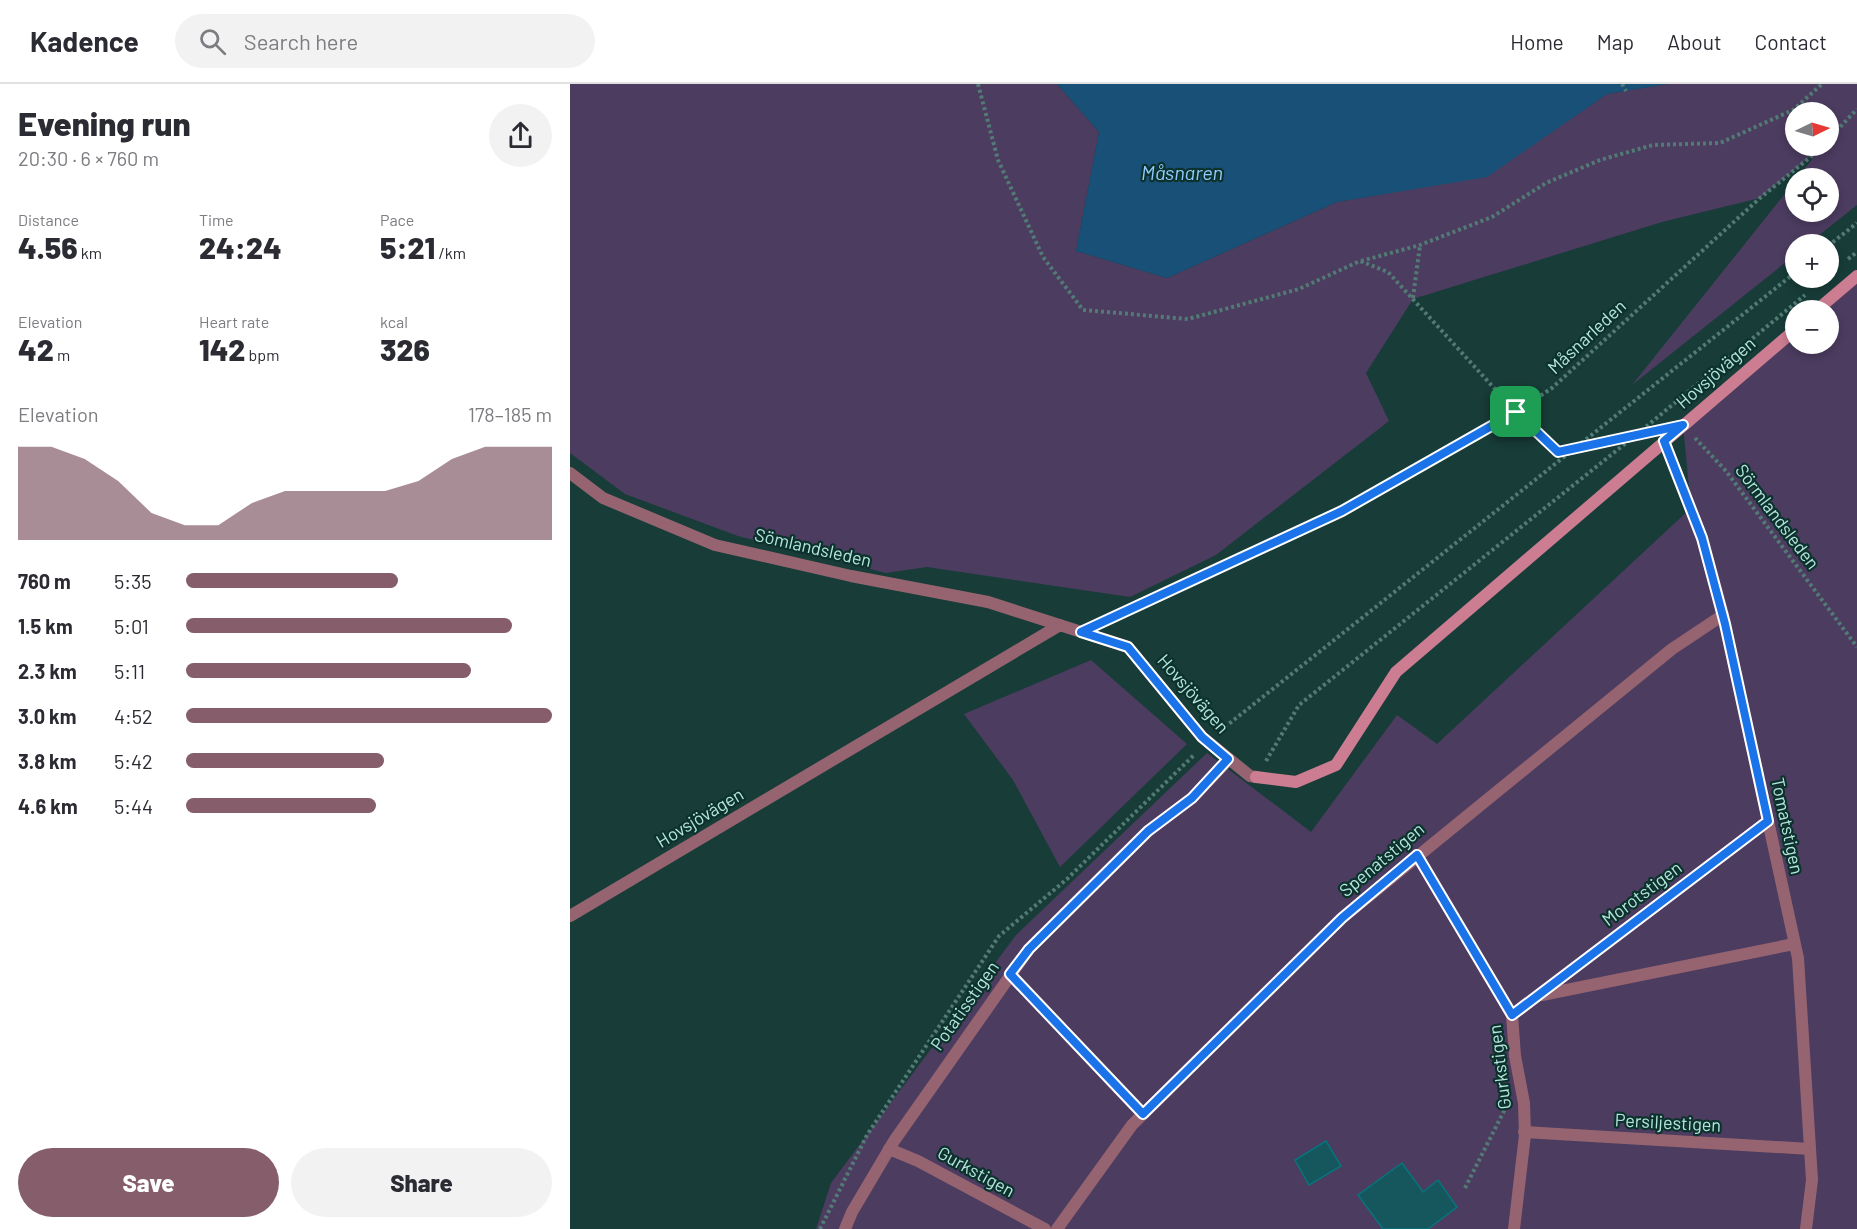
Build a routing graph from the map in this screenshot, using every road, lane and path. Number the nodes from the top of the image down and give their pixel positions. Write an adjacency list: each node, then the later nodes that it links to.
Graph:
1 (978, 84): 11 (path)
2 (1622, 84): 4 (path)
3 (1822, 84): 10 (path)
4 (1626, 91)
5 (1857, 109): 6 (path)
6 (1839, 128)
7 (1812, 156): 19 (path, Måsnarleden)
8 (1857, 224): 9 (path)
9 (1839, 238)
10 (1420, 245): 11 (path); 15 (path)
11 (1360, 261): 15 (path)
12 (1857, 276): 16 (street)
13 (1785, 281): 29 (path)
14 (1808, 292): 18 (path)
15 (1413, 299): 19 (path)
16 (1829, 300)
17 (1785, 337): 20 (street, Hovsjövägen)
18 (1667, 410): 20 (path, Sörmlandsleden); 22 (path)
19 (1516, 412): 22 (path); 27 (path, Måsnarleden)
20 (1683, 425): 23 (street, Hovsjövägen); 28 (path, Sörmlandsleden)
21 (1648, 432): 22 (path)
22 (1636, 435): 32 (path)
23 (1664, 441): 25 (street, Tomatstigen); 32 (street, Hovsjövägen)
24 (570, 473): 26 (street, Sömlandsleden)
25 (1723, 615): 33 (street, Tomatstigen); 34 (street, Spenatstigen)
26 (1060, 625): 27 (street, Hovsjövägen); 35 (street, Hovsjövägen)
27 (1081, 632): 31 (street, Hovsjövägen)
28 (1857, 647)
29 (1215, 736)
30 (1198, 751): 46 (path)
31 (1228, 759): 32 (street, Hovsjövägen); 37 (street, Potatisstigen)
32 (1256, 777)
33 (1768, 821): 36 (street, Tomatstigen); 38 (street, Morotstigen)
34 (1417, 855): 39 (street, Gurkstigen); 41 (street, Spenatstigen)
35 (570, 916)
36 (1794, 944): 38 (street, Morotstigen); 44 (street, Tomatstigen)
37 (1010, 974): 41 (street); 43 (street, Potatisstigen)
38 (1538, 996): 39 (street, Morotstigen)
39 (1512, 1015): 40 (street, Gurkstigen)
40 (1520, 1080): 42 (street, Gurkstigen); 45 (path)
41 (1143, 1114): 49 (street, Spenatstigen)
42 (1524, 1132): 44 (street, Persiljestigen); 50 (street, Gurkstigen)
43 (889, 1149): 47 (street, Potatisstigen); 48 (street, Gurkstigen)
44 (1810, 1149): 51 (street, Tomatstigen)
45 (1465, 1188)
46 (820, 1229)
47 (845, 1229)
48 (1045, 1229)
49 (1057, 1229)
50 (1514, 1229)
51 (1806, 1229)

